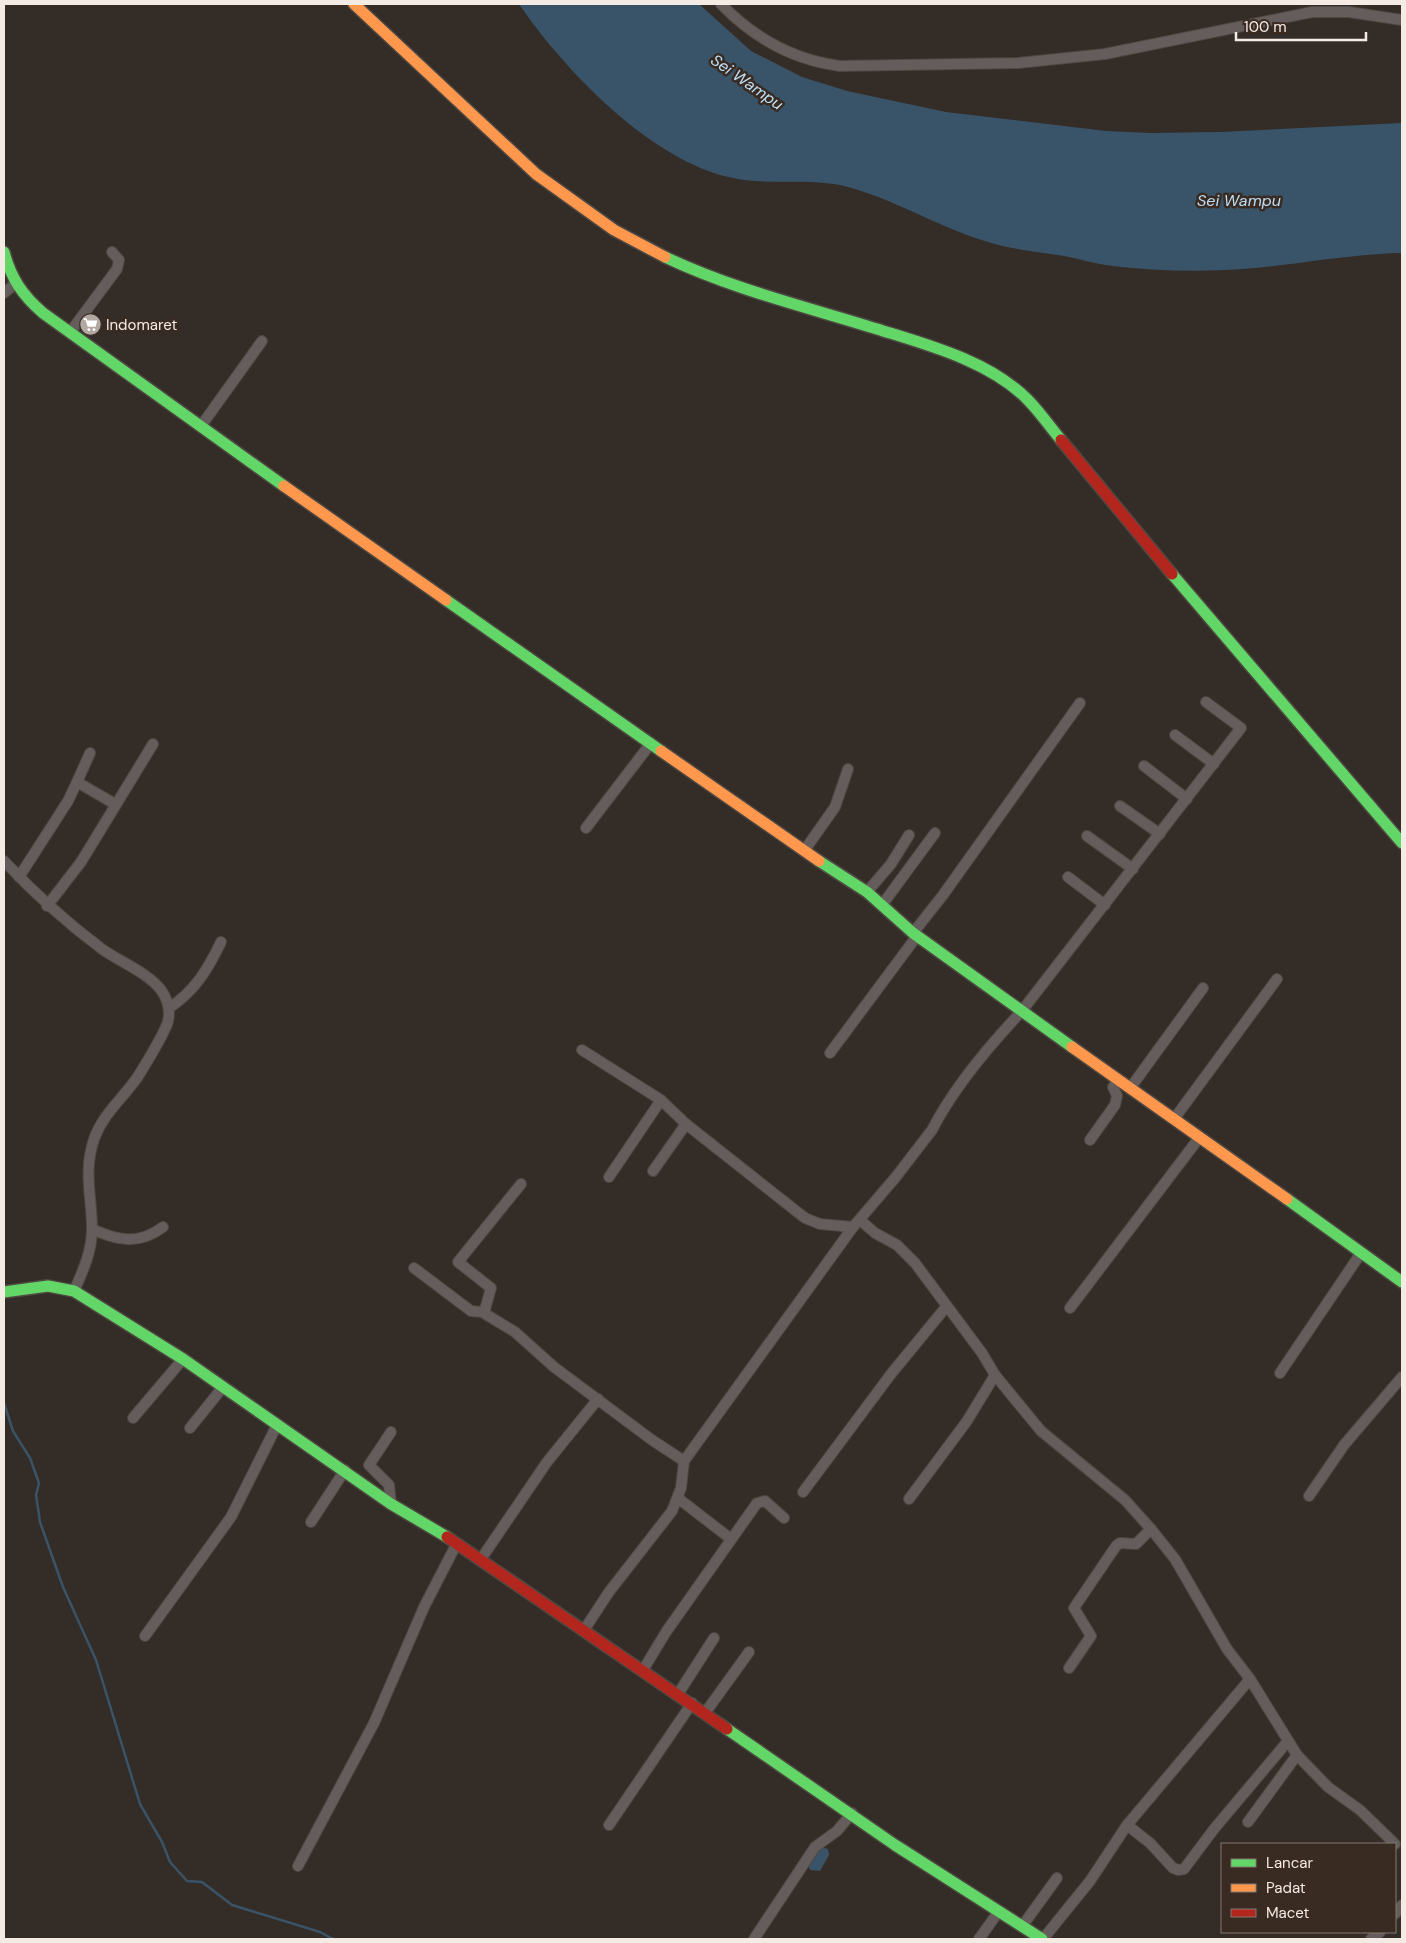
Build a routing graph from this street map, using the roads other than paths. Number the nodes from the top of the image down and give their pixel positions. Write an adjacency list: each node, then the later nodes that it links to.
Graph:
1 (354, 4): 30 (street)
2 (721, 4): 3 (street)
3 (1312, 8): 4 (street)
4 (1402, 20)
5 (4, 252): 7 (street)
6 (112, 252): 9 (street)
7 (15, 284): 8 (street); 9 (street)
8 (4, 293)
9 (70, 331): 11 (street)
10 (262, 341): 11 (street)
11 (201, 426): 15 (street)
12 (1080, 702): 40 (street)
13 (1206, 702): 18 (street)
14 (1175, 735): 18 (street)
15 (651, 743): 25 (street); 31 (street)
16 (153, 744): 23 (street)
17 (90, 753): 21 (street)
18 (1214, 764): 22 (street)
19 (1144, 766): 22 (street)
20 (848, 769): 31 (street)
21 (77, 782): 23 (street); 34 (street)
22 (1187, 799): 28 (street)
23 (115, 804): 39 (street)
24 (1120, 806): 28 (street)
25 (586, 828)
26 (935, 833): 37 (street)
27 (910, 834): 36 (street)
28 (1160, 834): 33 (street)
29 (1087, 836): 33 (street)
30 (1402, 843)
31 (804, 851): 36 (street)
32 (4, 861): 34 (street)
33 (1133, 869): 38 (street)
34 (19, 877): 39 (street)
35 (1068, 877): 38 (street)
36 (867, 892): 37 (street)
37 (882, 905): 40 (street)
38 (1105, 905): 45 (street)
39 (47, 906): 44 (street)
40 (915, 934): 45 (street); 47 (street)
41 (222, 942): 44 (street)
42 (1277, 979): 51 (street)
43 (1203, 988): 49 (street)
44 (169, 1008): 60 (street)
45 (1021, 1012): 48 (street); 58 (street)
46 (582, 1050): 50 (street)
47 (830, 1053)
48 (1119, 1080): 49 (street); 54 (street)
49 (1131, 1087): 51 (street)
50 (661, 1100): 52 (street); 56 (street)
51 (1174, 1119): 53 (street)
52 (686, 1124): 55 (street); 58 (street)
53 (1199, 1138): 61 (street); 67 (street)
54 (1090, 1140)
55 (653, 1171)
56 (608, 1177)
57 (521, 1184): 68 (street)
58 (857, 1224): 66 (street); 79 (street)
59 (163, 1227): 60 (street)
60 (92, 1229): 64 (street)
61 (1361, 1254): 63 (street); 70 (street)
62 (414, 1268): 68 (street)
63 (1402, 1282)
64 (74, 1291): 65 (street); 69 (street)
65 (4, 1292)
66 (946, 1307): 71 (street); 81 (street)
67 (1070, 1308)
68 (484, 1313): 74 (street)
69 (183, 1359): 73 (street); 75 (street)
70 (1280, 1373)
71 (995, 1375): 84 (street); 88 (street)
72 (1402, 1377): 82 (street)
73 (223, 1387): 76 (street); 77 (street)
74 (598, 1399): 79 (street); 91 (street)
75 (133, 1418)
76 (277, 1425): 80 (street); 93 (street)
77 (190, 1428)
78 (391, 1432): 85 (street)
79 (684, 1461): 83 (street)
80 (345, 1470): 85 (street); 87 (street)
81 (803, 1492)
82 (1309, 1496)
83 (679, 1499): 89 (street); 92 (street)
84 (908, 1500)
85 (391, 1504): 90 (street)
86 (784, 1518): 89 (street)
87 (311, 1522)
88 (1151, 1529): 96 (street); 98 (street)
89 (731, 1539): 97 (street)
90 (457, 1544): 91 (street); 109 (street)
91 (481, 1559): 92 (street)
92 (584, 1630): 97 (street)
93 (145, 1636)
94 (714, 1638): 99 (street)
95 (749, 1652): 101 (street)
96 (1069, 1668)
97 (643, 1670): 99 (street)
98 (1250, 1679): 102 (street); 107 (street)
99 (678, 1694): 100 (street)
100 (692, 1703): 101 (street); 106 (street)
101 (705, 1713): 104 (street)
102 (1288, 1742): 103 (street); 107 (street)
103 (1297, 1755): 105 (street); 108 (street)
104 (852, 1813): 111 (street); 114 (street)
105 (1248, 1822)
106 (608, 1825)
107 (1127, 1825): 113 (street)
108 (1394, 1843)
109 (298, 1866)
110 (1057, 1878): 112 (street)
111 (999, 1911): 112 (street); 115 (street)
112 (1023, 1925): 113 (street)
113 (1037, 1938)
114 (754, 1939)
115 (979, 1939)

